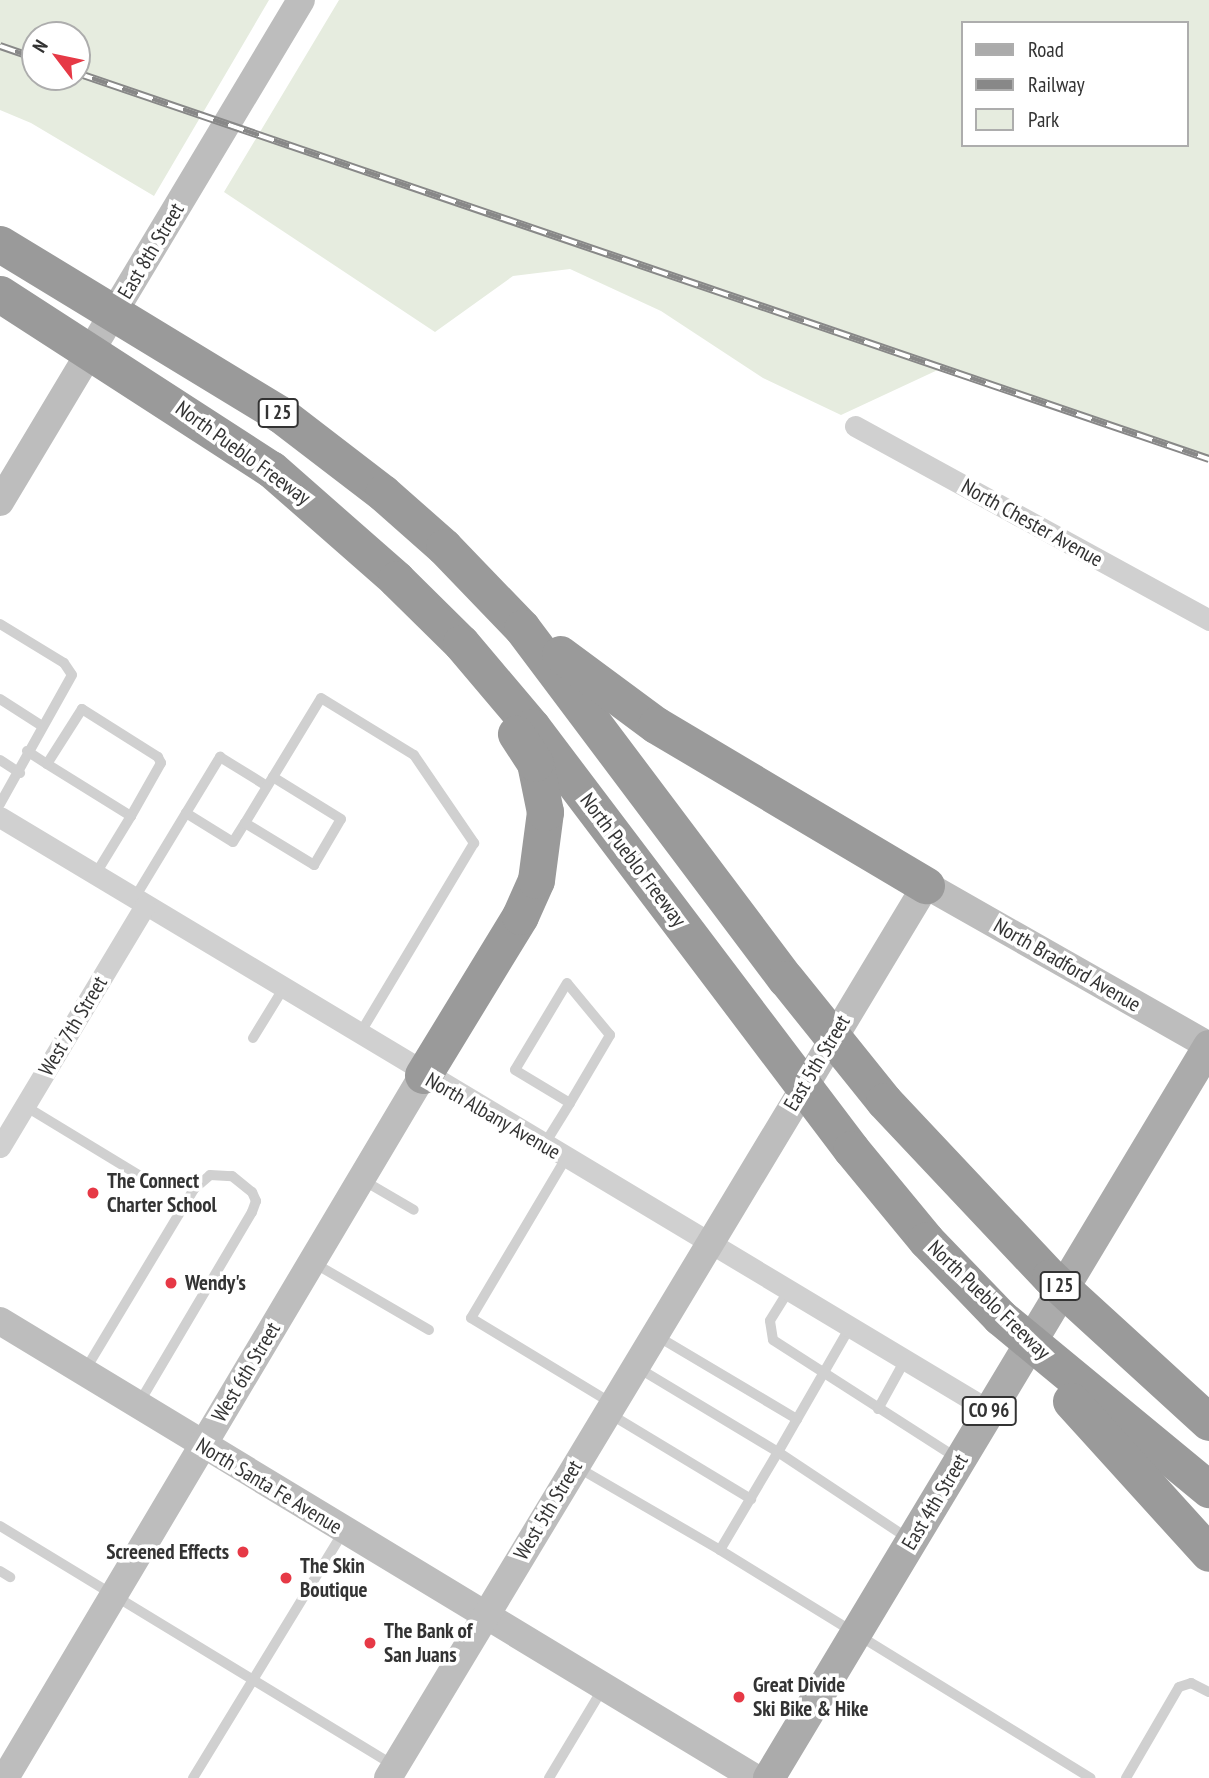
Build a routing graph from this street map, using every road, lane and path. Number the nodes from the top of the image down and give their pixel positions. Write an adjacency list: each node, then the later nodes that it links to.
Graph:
1 (302, 0): 5 (street, East 8th Street)
2 (0, 244): 8 (highway, I 25)
3 (0, 294): 9 (highway, North Pueblo Freeway / I 25)
4 (855, 426): 6 (street, North Chester Avenue)
5 (0, 502)
6 (1209, 620)
7 (0, 624): 11 (lane)
8 (522, 628): 23 (highway); 45 (highway, I 25)
9 (461, 643): 29 (highway); 51 (highway, North Pueblo Freeway / I 25)
10 (0, 699): 11 (lane)
11 (42, 726): 12 (lane)
12 (27, 751): 14 (lane); 15 (lane)
13 (0, 760): 15 (lane)
14 (47, 764): 19 (lane); 19 (lane)
15 (20, 773): 17 (lane)
16 (270, 782): 18 (lane); 21 (lane); 21 (lane); 26 (lane)
17 (0, 804)
18 (186, 813): 21 (lane); 24 (lane)
19 (131, 816): 22 (lane)
20 (0, 817): 22 (street, North Albany Avenue)
21 (246, 823)
22 (95, 875): 24 (street, North Albany Avenue)
23 (926, 885): 28 (street, North Bradford Avenue); 38 (street, East 5th Street)
24 (140, 902): 25 (street, North Albany Avenue); 31 (street, West 7th Street)
25 (283, 989): 26 (street, North Albany Avenue); 27 (lane)
26 (359, 1035): 29 (street, North Albany Avenue)
27 (253, 1038)
28 (1209, 1046): 55 (main road, East 4th Street / CO 96)
29 (424, 1075): 32 (street, North Albany Avenue); 35 (street, West 6th Street)
30 (570, 1103): 30 (lane); 32 (lane)
31 (24, 1106): 33 (street, West 7th Street); 36 (lane)
32 (544, 1145): 34 (street, North Albany Avenue)
33 (0, 1147)
34 (566, 1158): 38 (street, North Albany Avenue); 53 (lane)
35 (361, 1179): 37 (lane); 39 (street, West 6th Street)
36 (149, 1182)
37 (414, 1210)
38 (709, 1243): 40 (street, North Albany Avenue); 44 (street, West 5th Street)
39 (312, 1261): 43 (lane); 58 (street, West 6th Street)
40 (789, 1290): 42 (street, North Albany Avenue); 49 (lane)
41 (0, 1321): 48 (street, North Santa Fe Avenue)
42 (850, 1327): 46 (street, North Albany Avenue); 49 (lane)
43 (429, 1330)
44 (654, 1335): 47 (street, West 5th Street); 56 (lane)
45 (1124, 1346): 50 (highway); 57 (highway, I 25)
46 (905, 1360): 54 (lane); 55 (street, North Albany Avenue)
47 (635, 1367): 53 (street, West 5th Street); 59 (lane)
48 (84, 1372): 52 (street, North Santa Fe Avenue); 52 (lane)
49 (823, 1374): 54 (lane); 56 (lane)
50 (1209, 1400)
51 (1087, 1405): 62 (highway, North Pueblo Freeway / I 25); 68 (highway)
52 (138, 1406): 58 (street, North Santa Fe Avenue)
53 (610, 1408): 61 (street, West 5th Street); 63 (lane)
54 (878, 1409): 60 (lane)
55 (989, 1410): 60 (main road, East 4th Street / CO 96)
56 (797, 1419): 59 (lane)
57 (1209, 1422)
58 (202, 1445): 65 (street, North Santa Fe Avenue); 69 (street, West 6th Street)
59 (778, 1452): 63 (lane); 66 (lane)
60 (960, 1460): 66 (main road, East 4th Street / CO 96)
61 (575, 1466): 67 (lane); 70 (street, West 5th Street)
62 (1209, 1489)
63 (751, 1499): 67 (lane)
64 (0, 1526): 69 (lane)
65 (344, 1531): 70 (street, North Santa Fe Avenue); 72 (lane)
66 (911, 1541): 71 (main road, East 4th Street / CO 96)
67 (720, 1550): 71 (lane)
68 (1209, 1553)
69 (113, 1595): 72 (lane); 76 (street, West 6th Street)
70 (484, 1617): 73 (street, North Santa Fe Avenue); 75 (street, West 5th Street)
71 (854, 1636): 80 (main road, East 4th Street / CO 96); 81 (lane)
72 (253, 1680): 75 (lane); 77 (lane)
73 (603, 1688): 78 (lane); 79 (street, North Santa Fe Avenue)
74 (1209, 1692): 82 (lane)
75 (391, 1772)
76 (5, 1778)
77 (193, 1778)
78 (549, 1778)
79 (755, 1778)
80 (769, 1778)
81 (1091, 1778)
82 (1126, 1778)

